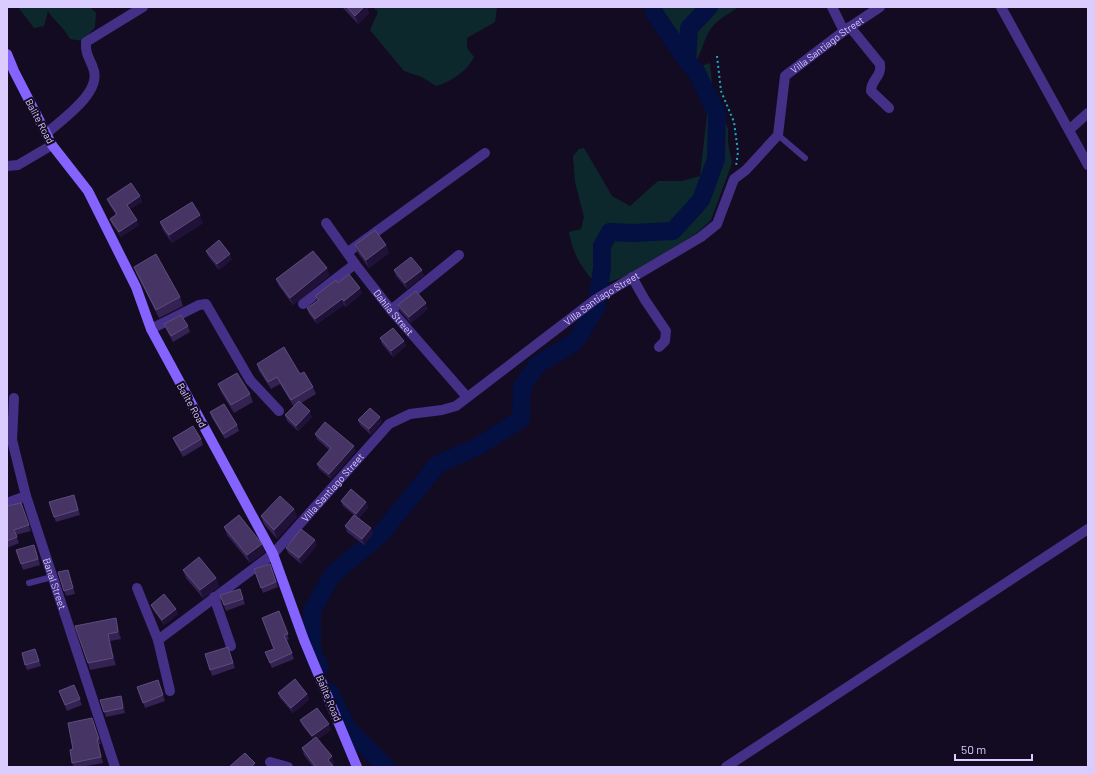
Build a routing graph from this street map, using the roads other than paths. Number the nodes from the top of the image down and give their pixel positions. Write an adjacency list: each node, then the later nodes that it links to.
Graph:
1 (143, 7): 10 (street)
2 (832, 7): 5 (street)
3 (880, 7): 5 (street, Villa Santiago Street)
4 (1001, 7): 9 (street)
5 (847, 29): 7 (street); 11 (street, Villa Santiago Street)
6 (7, 54): 10 (street, Balite Road)
7 (889, 108)
8 (1088, 113): 9 (street)
9 (1069, 130): 15 (street)
10 (46, 134): 12 (street, Balite Road)
11 (778, 135): 14 (lane); 21 (street, Villa Santiago Street)
12 (52, 145): 16 (street); 24 (street, Balite Road)
13 (486, 153): 18 (street)
14 (806, 158)
15 (1088, 165)
16 (7, 166)
17 (326, 223): 18 (street, Dahlia Street)
18 (348, 252): 20 (street, Dahlia Street)
19 (459, 255): 23 (street)
20 (355, 264): 22 (street); 23 (street, Dahlia Street)
21 (632, 277): 25 (street); 26 (street, Villa Santiago Street)
22 (303, 304)
23 (391, 310): 26 (street, Dahlia Street)
24 (151, 329): 28 (street); 32 (street, Balite Road)
25 (659, 347)
26 (467, 397): 32 (street, Villa Santiago Street)
27 (14, 398): 29 (street, Banal Street)
28 (279, 410)
29 (26, 496): 30 (street); 33 (street, Banal Street)
30 (7, 503)
31 (1088, 529): 44 (street)
32 (273, 554): 36 (street, Villa Santiago Street); 43 (street, Balite Road)
33 (52, 578): 34 (lane); 41 (street, Banal Street)
34 (30, 583)
35 (137, 588): 37 (street)
36 (214, 597): 37 (street, Villa Santiago Street); 38 (street)
37 (158, 640): 39 (street)
38 (231, 646)
39 (170, 691)
40 (270, 762): 42 (street)
41 (115, 767)
42 (288, 767)
43 (357, 767)
44 (726, 767)

